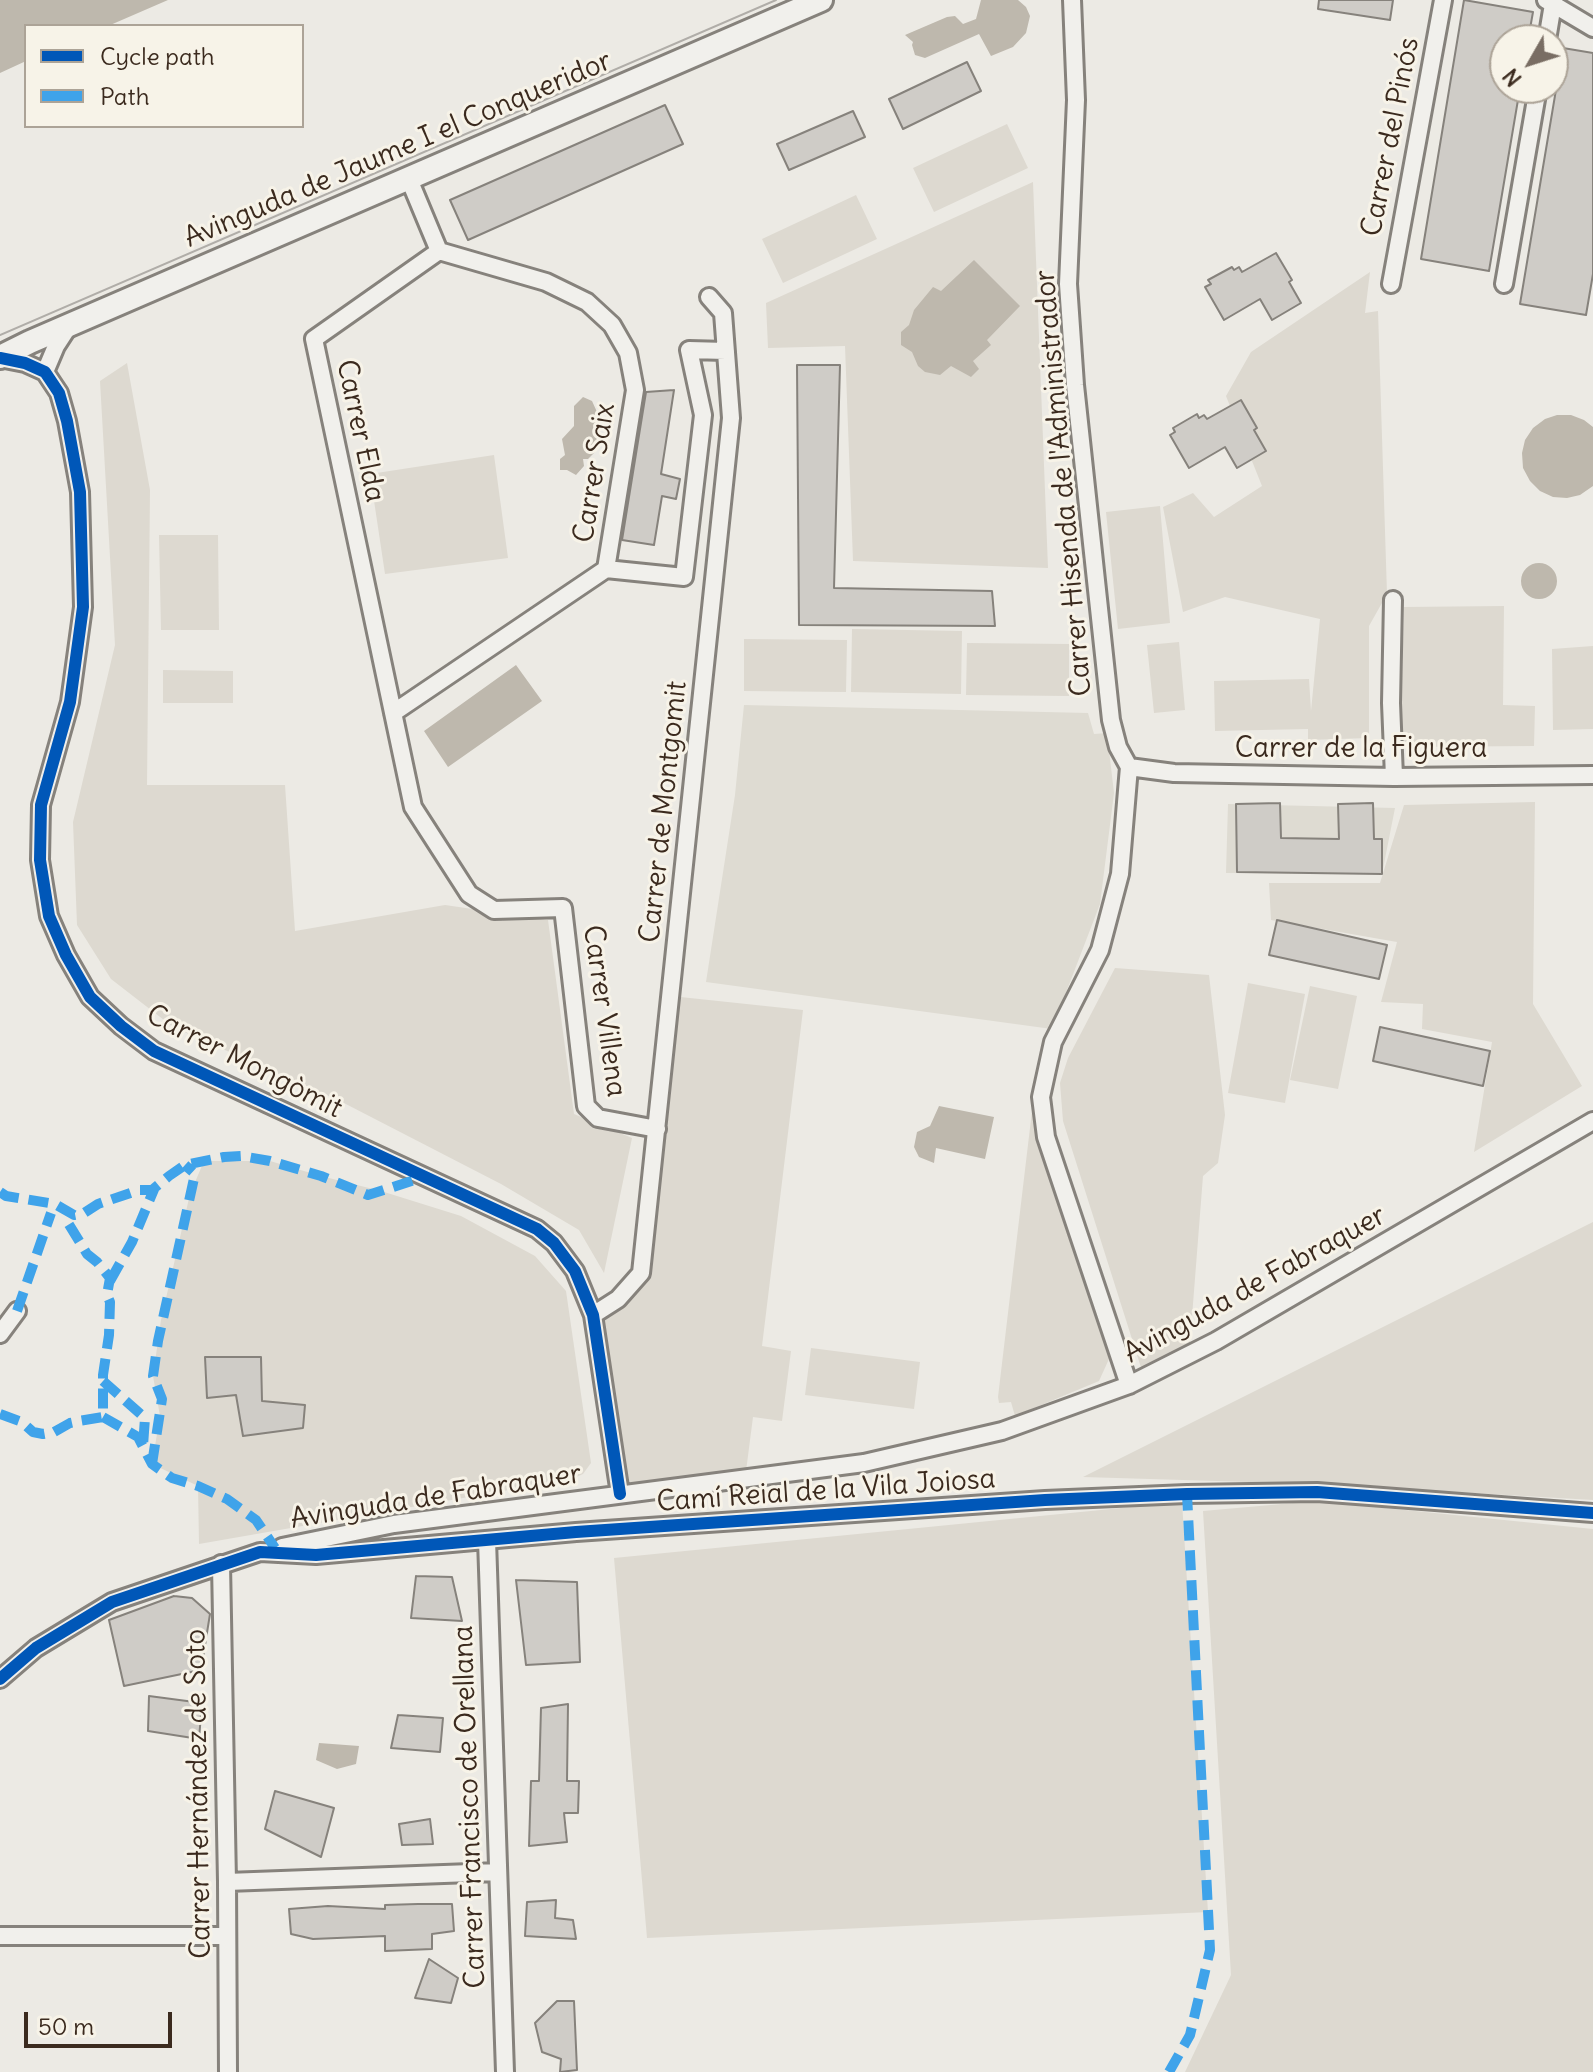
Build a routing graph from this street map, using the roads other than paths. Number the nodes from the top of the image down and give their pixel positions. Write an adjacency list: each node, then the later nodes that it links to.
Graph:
1 (821, 0): 8 (street, Avinguda de Jaume I el Conqueridor)
2 (1072, 0): 20 (street, Carrer Hisenda de l'Administrador)
3 (1443, 0): 10 (street, Carrer del Pinós)
4 (1550, 2): 5 (street); 6 (street)
5 (1548, 24)
6 (1593, 28)
7 (1535, 104): 11 (street)
8 (409, 179): 9 (street); 13 (street, Avinguda de Jaume I el Conqueridor)
9 (439, 251): 17 (street, Carrer Saix); 19 (street, Carrer Elda)
10 (1391, 284)
11 (1504, 284)
12 (709, 297): 14 (street, Carrer de Montgomit)
13 (70, 325): 15 (street, Avinguda de Jaume I el Conqueridor); 16 (street)
14 (726, 351): 17 (street); 24 (street, Carrer de Montgomit)
15 (0, 357): 16 (street)
16 (45, 372): 26 (street, Carrer Mongòmit)
17 (606, 569): 19 (street, Carrer Saix)
18 (1393, 600): 22 (street)
19 (393, 713): 24 (street, Carrer Villena)
20 (1129, 767): 22 (street, Carrer de la Figuera); 28 (street)
21 (1593, 775): 22 (street, Carrer de la Figuera)
22 (1394, 777)
23 (1593, 1121): 28 (street, Avinguda de Fabraquer)
24 (657, 1129): 26 (street, Carrer de Montgomit)
25 (17, 1311): 27 (street)
26 (593, 1315): 29 (street, Carrer Mongòmit)
27 (0, 1334)
28 (1129, 1385): 29 (street, Avinguda de Fabraquer)
29 (620, 1494): 32 (street, Avinguda de Fabraquer)
30 (1593, 1513): 31 (street, Camí Reial de la Vila Joiosa)
31 (487, 1540): 32 (street, Camí Reial de la Vila Joiosa); 35 (street, Carrer Francisco de Orellana)
32 (260, 1552): 33 (street, Camí Reial de la Vila Joiosa)
33 (221, 1564): 34 (street, Camí Reial de la Vila Joiosa); 36 (street, Carrer Hernández de Soto)
34 (0, 1679)
35 (498, 1872): 36 (street); 40 (street, Carrer Francisco de Orellana)
36 (227, 1882): 38 (street, Carrer Hernández de Soto)
37 (0, 1936): 38 (street)
38 (227, 1936): 39 (street, Carrer Hernández de Soto)
39 (228, 2072)
40 (505, 2072)

